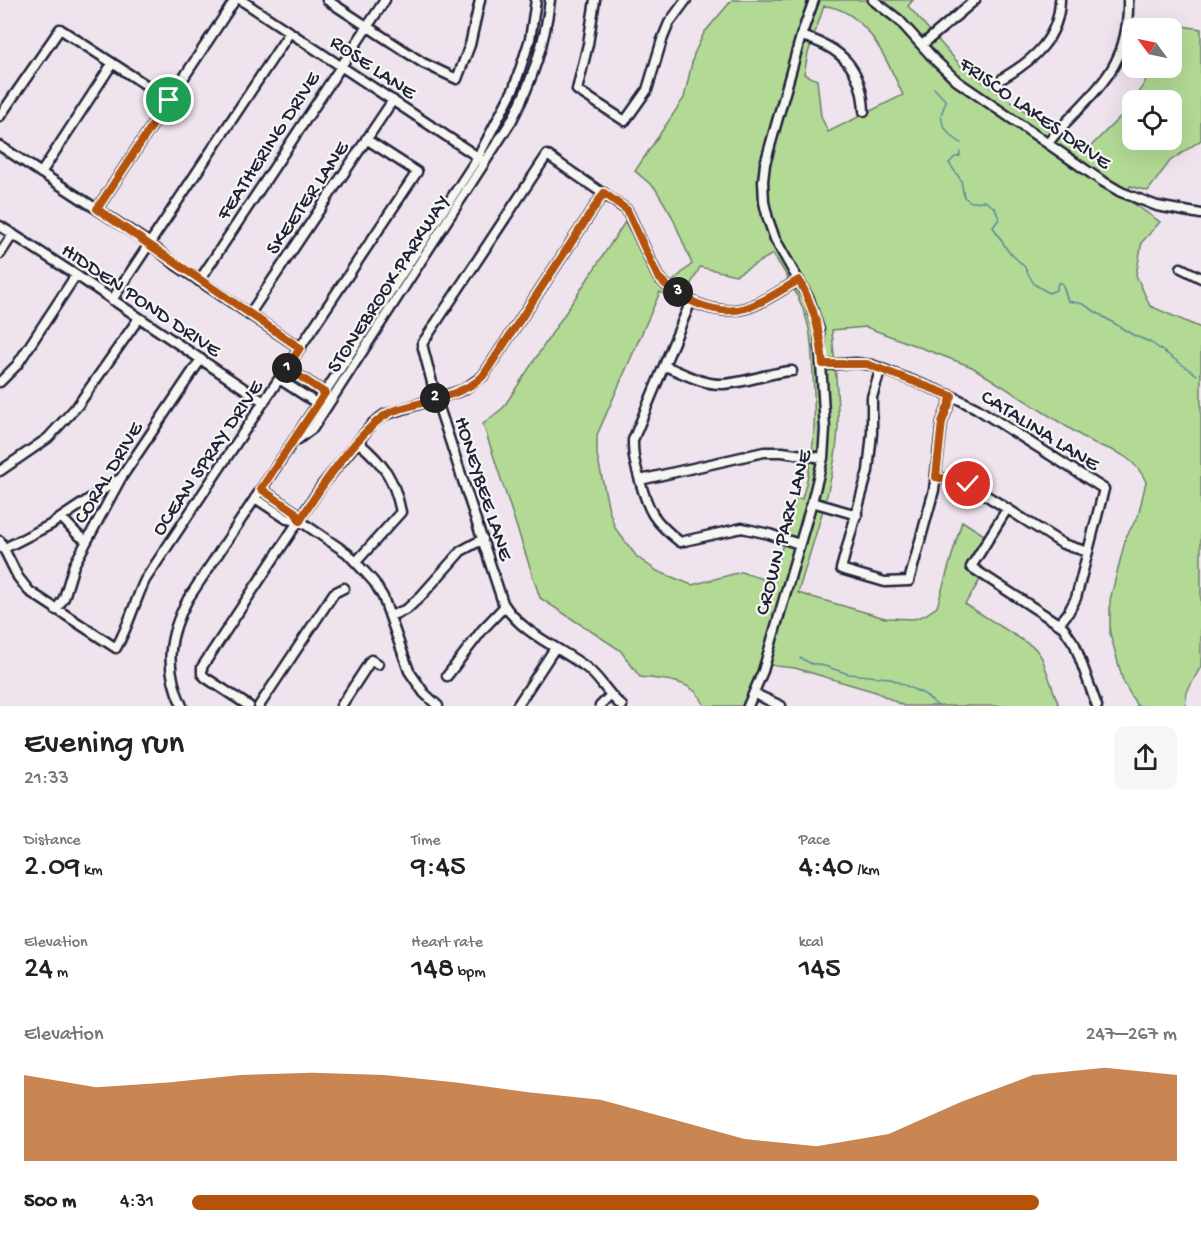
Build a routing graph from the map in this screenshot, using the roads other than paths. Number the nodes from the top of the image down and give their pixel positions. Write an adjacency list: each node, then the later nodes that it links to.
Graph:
1 (235, 0): 22 (street)
2 (241, 0): 16 (street, ROSE LANE)
3 (327, 0): 15 (street)
4 (385, 0): 15 (street, FEATHERING DRIVE)
5 (480, 0): 15 (street)
6 (536, 0): 29 (street, STONEBROOK PARKWAY)
7 (550, 0): 30 (street, STONEBROOK PARKWAY)
8 (595, 0): 14 (street)
9 (814, 0): 17 (street, CROWN PARK LANE)
10 (873, 0): 18 (street, FRISCO LAKES DRIVE)
11 (975, 0): 18 (street)
12 (1060, 0): 21 (street)
13 (1128, 0): 27 (street)
14 (683, 1)
15 (367, 27): 20 (street, FEATHERING DRIVE)
16 (290, 32): 20 (street, ROSE LANE); 37 (street)
17 (801, 36): 24 (street); 42 (street, CROWN PARK LANE)
18 (922, 45): 27 (street, FRISCO LAKES DRIVE)
19 (112, 64): 22 (street); 25 (street); 31 (street)
20 (341, 66): 23 (street, ROSE LANE); 43 (street, FEATHERING DRIVE)
21 (1003, 78)
22 (169, 100): 33 (street)
23 (393, 100): 26 (street, SKEETER LANE); 29 (street, ROSE LANE)
24 (864, 111)
25 (0, 116)
26 (366, 139): 46 (street, SKEETER LANE); 48 (street, OCEAN SPRAY DRIVE)
27 (1048, 143): 34 (street, FRISCO LAKES DRIVE)
28 (0, 146): 31 (street)
29 (478, 157): 30 (street, ROSE LANE); 57 (street, STONEBROOK PARKWAY)
30 (487, 162): 62 (street, STONEBROOK PARKWAY)
31 (41, 173): 33 (street)
32 (604, 193): 45 (street); 59 (street); 59 (street, HONEYBEE LANE)
33 (97, 209): 37 (street)
34 (1201, 214)
35 (0, 226): 36 (street, HIDDEN POND DRIVE)
36 (13, 234): 38 (street); 40 (street, HIDDEN POND DRIVE)
37 (149, 243): 43 (street); 44 (street)
38 (0, 254)
39 (1181, 268): 41 (street)
40 (76, 275): 44 (street, HIDDEN POND DRIVE); 56 (street)
41 (1201, 278)
42 (799, 280): 45 (street); 50 (street, CROWN PARK LANE)
43 (199, 281): 46 (street)
44 (112, 300): 47 (street, HIDDEN POND DRIVE)
45 (691, 301): 51 (street)
46 (249, 315): 48 (street)
47 (139, 318): 49 (street, HIDDEN POND DRIVE); 66 (street)
48 (300, 348): 52 (street, OCEAN SPRAY DRIVE)
49 (201, 359): 60 (street, HIDDEN POND DRIVE); 68 (street, CORAL DRIVE)
50 (823, 364): 53 (street, CATALINA LANE); 65 (street, CROWN PARK LANE)
51 (665, 366): 54 (street); 69 (street)
52 (287, 368): 55 (street, OCEAN SPRAY DRIVE); 57 (street)
53 (881, 368): 58 (street, CATALINA LANE); 74 (street)
54 (792, 371)
55 (279, 379): 60 (street, OCEAN SPRAY DRIVE); 61 (street)
56 (0, 382)
57 (325, 393): 61 (street, STONEBROOK PARKWAY); 62 (street)
58 (952, 396): 67 (street); 81 (street, CATALINA LANE)
59 (436, 398): 63 (street); 77 (street, HONEYBEE LANE)
60 (264, 402): 85 (street, OCEAN SPRAY DRIVE)
61 (318, 404): 62 (street); 64 (street, STONEBROOK PARKWAY)
62 (329, 404): 64 (street, STONEBROOK PARKWAY)
63 (358, 442): 76 (street); 82 (street)
64 (290, 446): 70 (street, STONEBROOK PARKWAY)
65 (823, 458): 69 (street); 72 (street, CROWN PARK LANE)
66 (0, 471)
67 (936, 477): 73 (street); 74 (street)
68 (121, 478): 75 (street); 78 (street, CORAL DRIVE)
69 (640, 480): 79 (street)
70 (261, 489): 71 (street, STONEBROOK PARKWAY); 76 (street)
71 (255, 498): 76 (street); 94 (street, STONEBROOK PARKWAY)
72 (812, 502): 74 (street); 79 (street, CROWN PARK LANE)
73 (1007, 509): 81 (street); 87 (street)
74 (857, 514)
75 (62, 518): 78 (street); 80 (street)
76 (300, 521): 82 (street); 95 (street)
77 (483, 539): 84 (street, HONEYBEE LANE); 86 (street)
78 (87, 541): 85 (street, CORAL DRIVE)
79 (799, 544): 91 (street, CROWN PARK LANE)
80 (2, 545): 85 (street)
81 (1088, 552): 87 (street)
82 (356, 562): 86 (street)
83 (344, 588): 96 (street)
84 (505, 606): 88 (street, HONEYBEE LANE); 90 (street)
85 (56, 610)
86 (390, 616): 93 (street)
87 (1059, 624): 103 (street)
88 (555, 648): 92 (street, HONEYBEE LANE); 98 (street)
89 (378, 664): 97 (street)
90 (447, 676)
91 (755, 694): 101 (street, CROWN PARK LANE); 102 (street)
92 (610, 696): 99 (street); 100 (street, HONEYBEE LANE)
93 (434, 705)
94 (182, 706)
95 (249, 706)
96 (258, 706)
97 (341, 706)
98 (517, 706)
99 (600, 706)
100 (622, 706)
101 (748, 706)
102 (782, 706)
103 (1097, 706)

